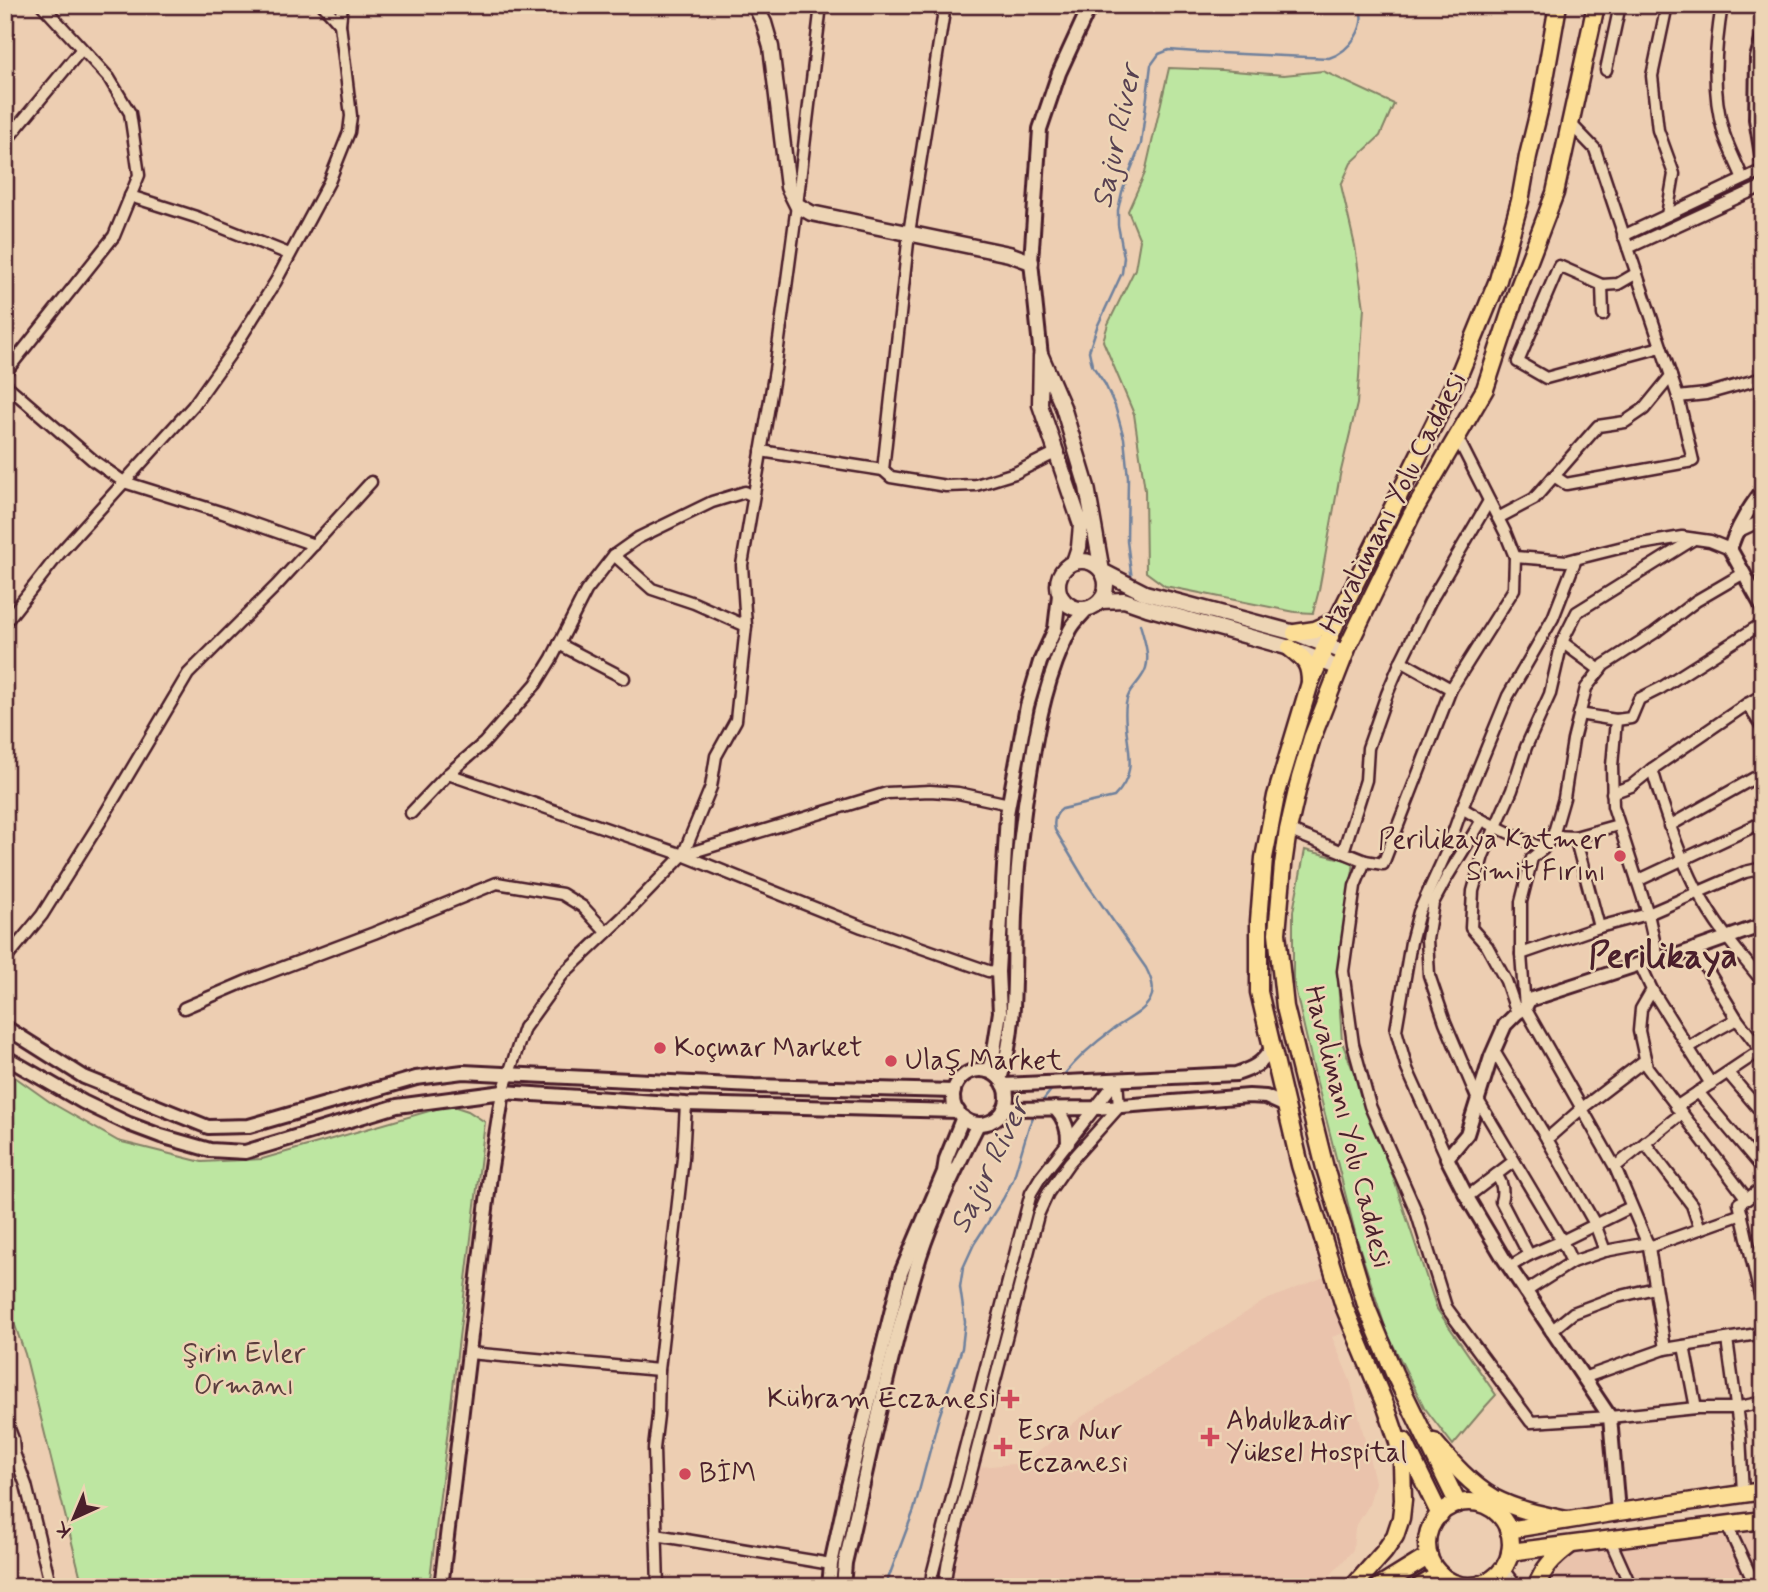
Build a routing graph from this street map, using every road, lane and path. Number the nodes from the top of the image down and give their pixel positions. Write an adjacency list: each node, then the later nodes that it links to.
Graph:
1 (42, 5): 15 (street)
2 (323, 5): 13 (street)
3 (342, 5): 13 (street)
4 (755, 5): 26 (main road)
5 (821, 5): 26 (street)
6 (945, 5): 28 (street)
7 (1100, 5): 32 (street)
8 (1558, 5): 69 (main road, Havalimanı Yolu Caddesi)
9 (1595, 5): 18 (main road, Havalimanı Yolu Caddesi)
10 (1620, 5): 16 (street)
11 (1667, 5): 27 (street)
12 (1721, 5): 23 (street)
13 (340, 24): 31 (street)
14 (1763, 37): 21 (street)
15 (82, 50): 19 (street); 25 (street)
16 (1606, 70)
17 (5, 119): 19 (street)
18 (1570, 123): 29 (street); 43 (main road, Havalimanı Yolu Caddesi)
19 (16, 129): 20 (street)
20 (5, 142)
21 (1763, 161)
22 (1763, 170): 23 (street)
23 (1743, 179): 27 (street)
24 (1763, 186): 30 (street)
25 (130, 196): 31 (street); 38 (street)
26 (797, 205): 28 (main road); 44 (street)
27 (1667, 215): 29 (street)
28 (909, 233): 32 (main road); 46 (street)
29 (1623, 236): 30 (street)
30 (1628, 248): 33 (street)
31 (289, 254): 48 (street)
32 (1031, 262): 37 (street)
33 (1637, 274): 34 (street); 36 (street)
34 (1602, 285): 35 (street); 36 (street)
35 (1603, 315)
36 (1661, 348): 39 (street)
37 (1041, 356): 45 (main road); 63 (main road)
38 (5, 373)
39 (1671, 376): 42 (street); 47 (street)
40 (1763, 379): 42 (street)
41 (5, 384): 48 (street)
42 (1678, 397): 47 (street)
43 (1457, 437): 52 (street); 77 (main road, Havalimanı Yolu Caddesi)
44 (761, 451): 46 (street); 51 (street)
45 (1057, 452): 46 (street); 62 (main road)
46 (883, 470)
47 (1554, 476): 53 (street)
48 (124, 482): 57 (street); 71 (street)
49 (371, 482): 57 (street)
50 (1763, 490): 55 (street)
51 (754, 496): 59 (street); 72 (street)
52 (1489, 501): 53 (street); 78 (street)
53 (1499, 518): 60 (street)
54 (1763, 520): 55 (street)
55 (1735, 533): 58 (street)
56 (1694, 539): 58 (street); 61 (street); 74 (street)
57 (314, 545): 121 (street)
58 (1730, 549): 64 (street)
59 (614, 555): 72 (street); 75 (street)
60 (1515, 557): 61 (street); 82 (street)
61 (1576, 559): 93 (street)
62 (1074, 562): 63 (main road); 65 (main road)
63 (1102, 571): 67 (main road); 73 (main road)
64 (1744, 573): 66 (street); 79 (street)
65 (1059, 595): 68 (main road); 92 (street)
66 (1760, 599)
67 (1101, 601): 68 (main road); 73 (main road)
68 (1087, 609): 140 (street)
69 (1337, 620): 73 (main road); 76 (main road, Havalimanı Yolu Caddesi)
70 (1763, 623): 86 (street)
71 (5, 624)
72 (746, 626): 105 (street)
73 (1292, 641): 76 (main road); 81 (main road)
74 (1562, 642): 79 (street); 98 (street)
75 (559, 644): 80 (street); 90 (street)
76 (1323, 653): 77 (main road); 81 (main road, Havalimanı Yolu Caddesi)
77 (1343, 661): 100 (main road, Havalimanı Yolu Caddesi)
78 (1401, 661): 82 (street); 104 (street)
79 (1600, 670): 85 (street)
80 (624, 678)
81 (1310, 683): 130 (main road, Havalimanı Yolu Caddesi)
82 (1451, 688): 107 (street)
83 (1763, 695): 84 (street)
84 (1747, 704): 87 (street); 88 (street)
85 (1579, 714): 86 (street); 101 (street)
86 (1616, 720): 91 (street)
87 (1763, 729)
88 (1652, 769): 91 (street); 99 (street)
89 (1763, 773): 99 (street)
90 (448, 774): 94 (street); 105 (street)
91 (1612, 793): 97 (street)
92 (1009, 804): 105 (street); 123 (street)
93 (1462, 808): 95 (street); 116 (street)
94 (411, 813)
95 (1482, 820): 98 (street); 117 (street)
96 (1763, 822): 106 (street)
97 (1618, 825): 102 (street); 109 (street)
98 (1495, 826): 103 (street); 127 (street)
99 (1669, 826): 106 (street)
100 (1288, 830): 104 (street); 194 (main road, Havalimanı Yolu Caddesi)
101 (1553, 836): 102 (street); 103 (street)
102 (1575, 837): 113 (street)
103 (1543, 849): 119 (street)
104 (1343, 852): 107 (street)
105 (683, 855): 114 (street); 123 (street)
106 (1683, 859): 109 (street); 110 (street)
107 (1365, 861): 195 (street)
108 (1763, 868): 110 (street)
109 (1637, 881): 111 (street)
110 (1698, 892): 111 (street); 115 (street)
111 (1648, 914): 113 (street); 120 (street)
112 (1763, 925): 115 (street)
113 (1599, 927): 119 (street)
114 (606, 932): 126 (street); 138 (street)
115 (1727, 938): 118 (street); 124 (street)
116 (1411, 942): 117 (street); 160 (street)
117 (1427, 943): 145 (street)
118 (1694, 948): 120 (street); 128 (street)
119 (1521, 954): 127 (street)
120 (1658, 958): 122 (street)
121 (5, 960)
122 (1640, 964): 125 (street); 127 (street)
123 (998, 972): 136 (street)
124 (1763, 982)
125 (1652, 990): 131 (street); 135 (street)
126 (184, 1008)
127 (1521, 1011): 132 (street); 152 (street)
128 (1737, 1019): 131 (street); 133 (street)
129 (5, 1027): 138 (street)
130 (1272, 1048): 139 (street); 147 (main road, Havalimanı Yolu Caddesi)
131 (1688, 1048): 141 (street)
132 (1494, 1051): 145 (street); 157 (street)
133 (1762, 1052): 137 (street)
134 (5, 1057): 143 (street)
135 (1645, 1060): 152 (street); 153 (street)
136 (988, 1071): 140 (street); 142 (street)
137 (1728, 1073): 141 (street); 155 (street)
138 (509, 1074): 142 (street); 143 (street)
139 (1117, 1080): 140 (street); 148 (street); 150 (street)
140 (1002, 1082): 151 (street)
141 (1711, 1084): 144 (street)
142 (954, 1091): 154 (street)
143 (503, 1092): 146 (street); 187 (street)
144 (1699, 1092): 153 (street); 163 (street)
145 (1478, 1101): 160 (street); 161 (street)
146 (686, 1104): 154 (street); 188 (street)
147 (1286, 1106): 148 (street); 191 (main road, Havalimanı Yolu Caddesi)
148 (1119, 1107): 150 (street); 221 (street)
149 (1055, 1108): 150 (street); 151 (street); 158 (street)
150 (1096, 1108): 158 (street)
151 (1004, 1109): 156 (street)
152 (1581, 1109): 157 (street); 162 (street)
153 (1679, 1111): 159 (street); 167 (street)
154 (960, 1114): 156 (street); 211 (street)
155 (1763, 1114)
156 (978, 1124): 219 (street)
157 (1547, 1139): 170 (street)
158 (1068, 1143): 220 (street)
159 (1645, 1143): 162 (street); 171 (street)
160 (1447, 1158): 166 (street)
161 (1514, 1160): 164 (street); 172 (street)
162 (1615, 1167): 168 (street)
163 (1763, 1169)
164 (1496, 1175): 166 (street); 175 (street)
165 (1763, 1187): 167 (street)
166 (1467, 1197): 177 (street)
167 (1747, 1199): 169 (street)
168 (1631, 1207): 170 (street); 173 (street)
169 (1742, 1214): 171 (street); 178 (street)
170 (1595, 1224): 172 (street); 174 (street)
171 (1700, 1229): 173 (street)
172 (1562, 1241): 175 (street); 176 (street)
173 (1648, 1245): 174 (street); 179 (street)
174 (1605, 1251): 176 (street)
175 (1529, 1255): 177 (street)
176 (1573, 1262): 180 (street)
177 (1509, 1267): 180 (street)
178 (1759, 1270): 181 (street)
179 (1655, 1288): 182 (street); 186 (street)
180 (1525, 1292): 182 (street)
181 (1763, 1308)
182 (1551, 1331): 189 (street)
183 (1763, 1334): 184 (street)
184 (1727, 1339): 185 (street); 193 (street)
185 (1684, 1346): 186 (street); 192 (street)
186 (1665, 1349): 189 (street)
187 (469, 1353): 188 (street); 216 (street)
188 (659, 1370): 206 (street)
189 (1583, 1378): 195 (street)
190 (1763, 1402): 193 (street)
191 (1386, 1407): 201 (main road); 222 (main road)
192 (1696, 1408): 193 (street); 195 (street)
193 (1735, 1408): 198 (street)
194 (1415, 1416): 199 (main road, Havalimanı Yolu Caddesi); 202 (main road)
195 (1610, 1417): 200 (street)
196 (5, 1418): 215 (street)
197 (1763, 1491): 198 (main road)
198 (1743, 1493): 200 (main road)
199 (1458, 1504): 201 (main road); 205 (main road)
200 (1618, 1512): 202 (main road)
201 (1440, 1515): 210 (main road)
202 (1567, 1520): 205 (main road)
203 (1763, 1520): 204 (main road)
204 (1727, 1525): 207 (main road); 228 (street)
205 (1508, 1530): 209 (main road)
206 (656, 1535): 211 (street); 217 (street)
207 (1610, 1540): 208 (main road); 227 (street)
208 (1571, 1545): 209 (main road); 226 (main road)
209 (1510, 1552): 212 (main road)
210 (1429, 1556): 213 (main road); 223 (main road)
211 (831, 1564): 218 (street)
212 (1502, 1570): 214 (main road); 225 (main road)
213 (1440, 1574): 214 (main road); 224 (main road)
214 (1482, 1586)
215 (51, 1587)
216 (441, 1587)
217 (657, 1587)
218 (829, 1587)
219 (843, 1587)
220 (931, 1587)
221 (944, 1587)
222 (1353, 1587)
223 (1379, 1587)
224 (1419, 1587)
225 (1515, 1587)
226 (1536, 1587)
227 (1631, 1587)
228 (1756, 1587)

